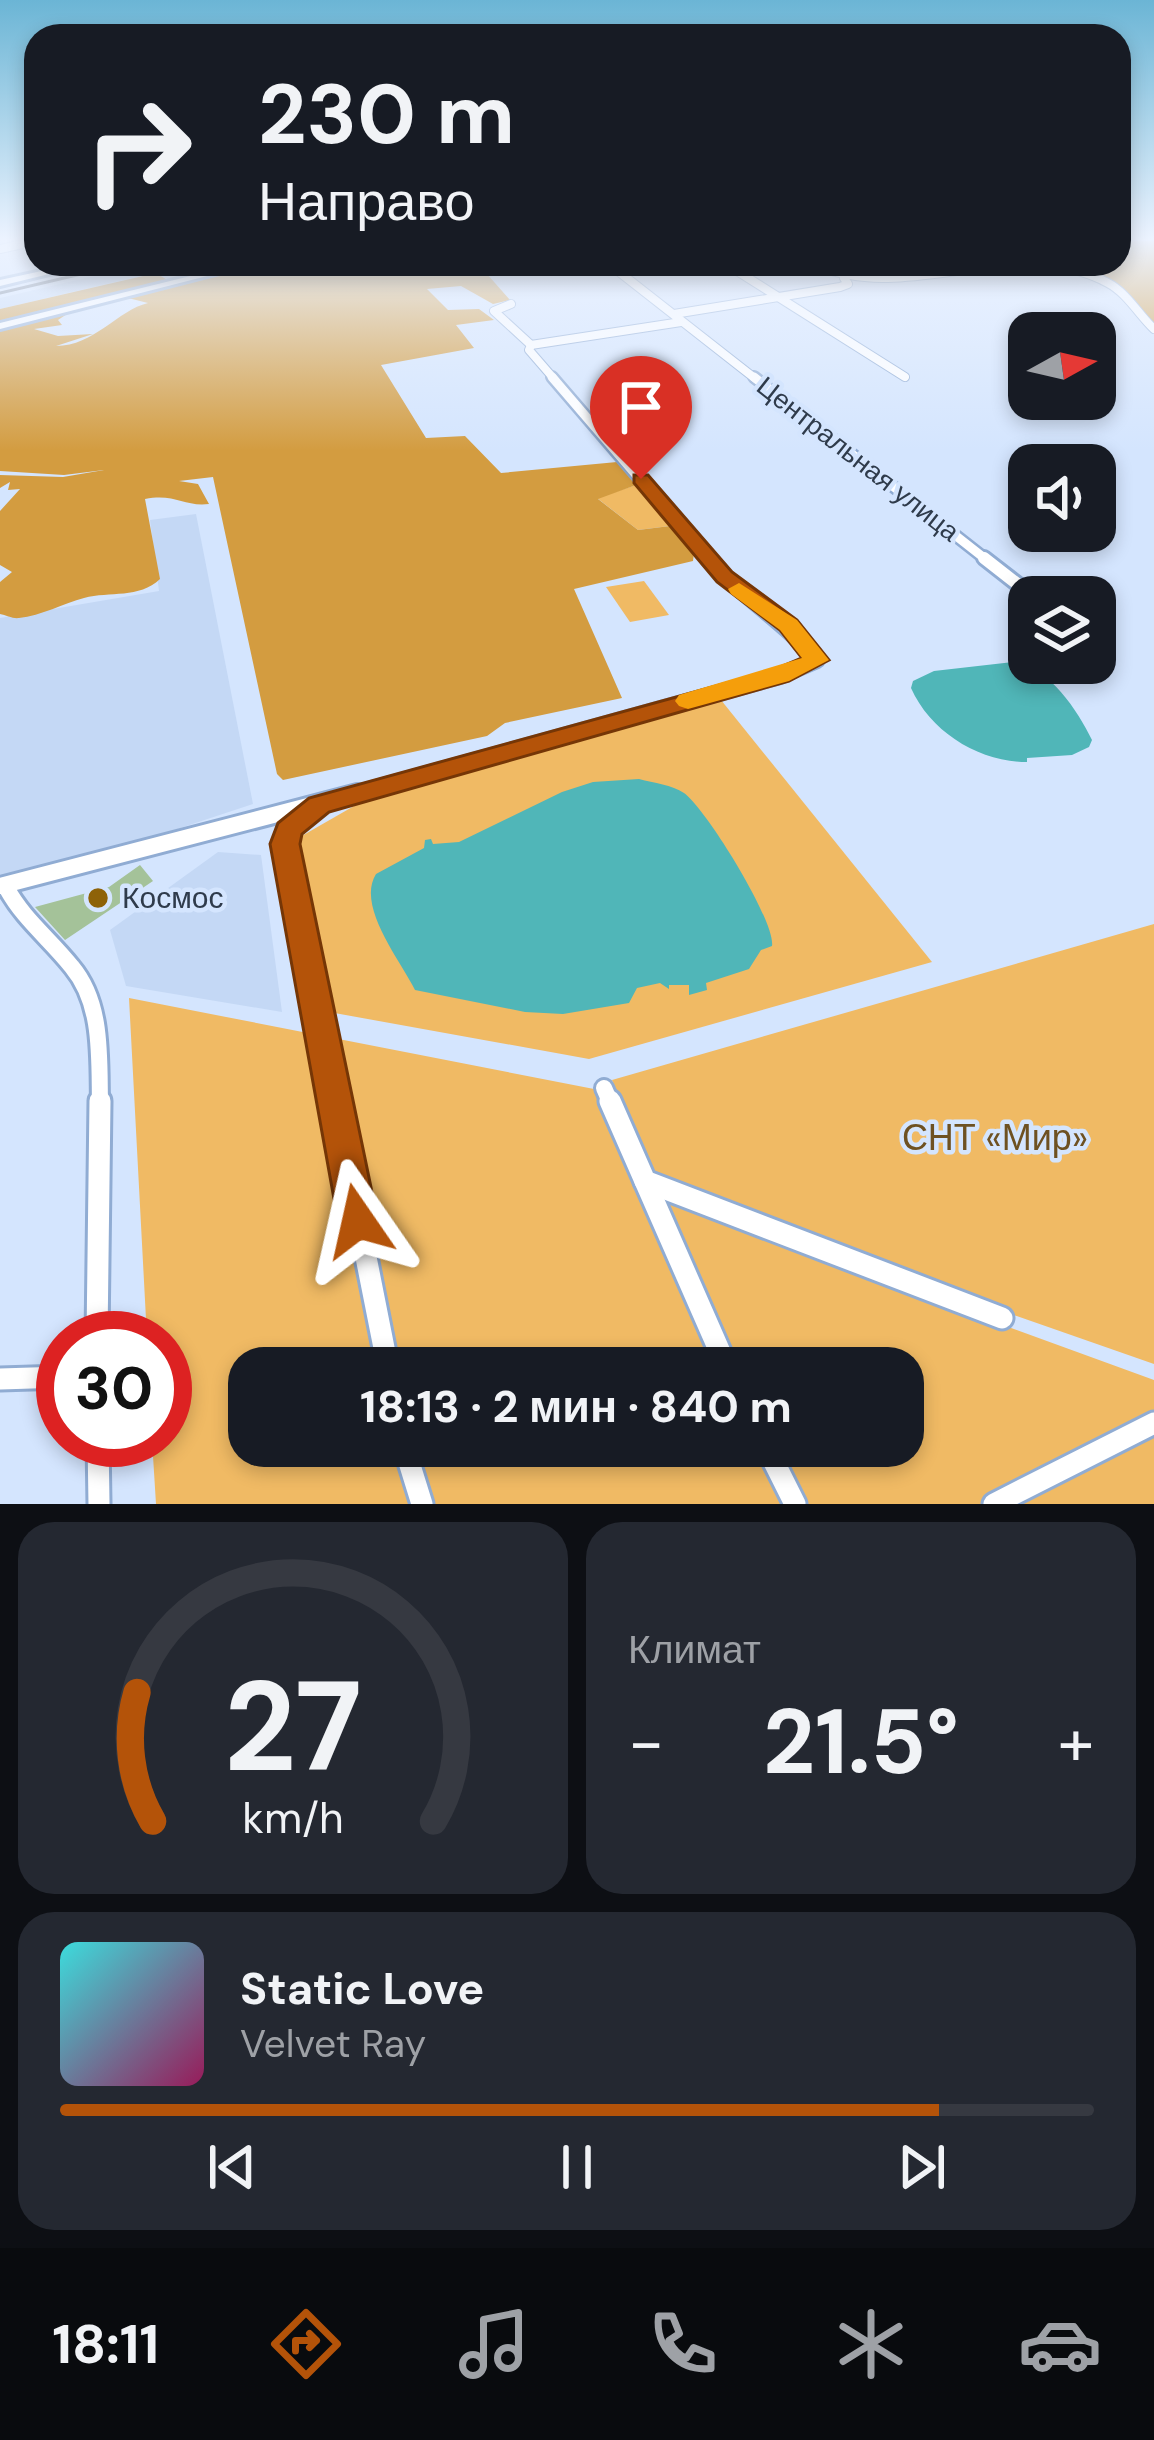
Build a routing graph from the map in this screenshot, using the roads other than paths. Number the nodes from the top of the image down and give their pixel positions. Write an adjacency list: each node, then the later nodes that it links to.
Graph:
1 (60, 311): 7 (street)
2 (495, 311): 8 (street)
3 (669, 311): 6 (street, Центральная улица)
4 (717, 311): 6 (street)
5 (800, 311): 9 (street)
6 (678, 318): 8 (street); 10 (street, Центральная улица)
7 (0, 326)
8 (531, 345): 11 (street)
9 (905, 377)
10 (1008, 577)
11 (319, 805): 12 (street); 17 (street)
12 (3, 887): 15 (street)
13 (604, 1088): 14 (street)
14 (645, 1181): 16 (street); 18 (street)
15 (98, 1311)
16 (1003, 1318)
17 (384, 1347)
18 (718, 1347)
19 (36, 1378): 20 (street)
20 (0, 1379)
21 (1154, 1423): 28 (street)
22 (98, 1467): 25 (street)
23 (411, 1467): 26 (street)
24 (776, 1467): 27 (street)
25 (99, 1504)
26 (422, 1504)
27 (795, 1504)
28 (994, 1504)

